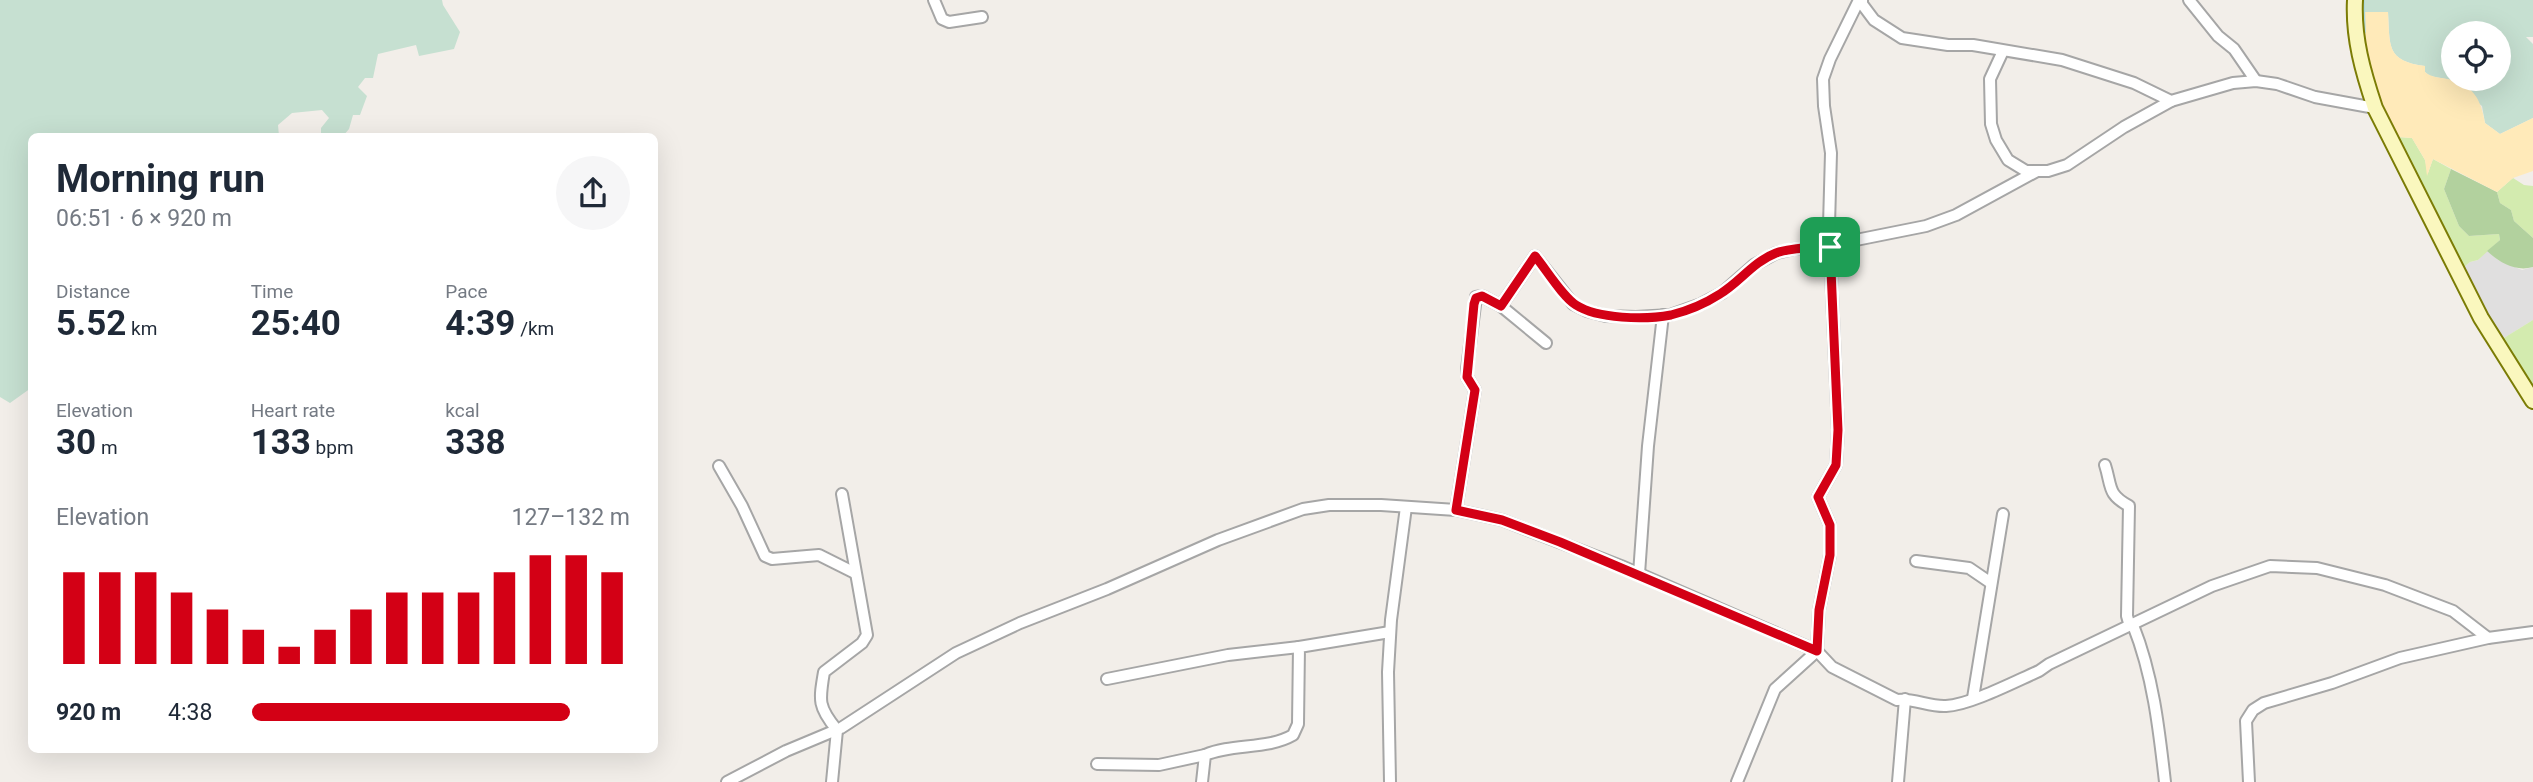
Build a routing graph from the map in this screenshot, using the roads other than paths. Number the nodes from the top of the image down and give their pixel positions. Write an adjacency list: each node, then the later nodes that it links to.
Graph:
1 (934, 0): 5 (street)
2 (1861, 0): 6 (street); 11 (street)
3 (2189, 0): 7 (street)
4 (2355, 0): 9 (main road)
5 (982, 17)
6 (2003, 51): 8 (street); 10 (street)
7 (2256, 81): 8 (street); 9 (street)
8 (2171, 101): 10 (street)
9 (2375, 108): 15 (main road)
10 (2037, 171): 11 (street)
11 (1830, 247): 13 (street); 31 (street)
12 (1501, 306): 13 (street); 14 (street); 20 (street)
13 (1662, 315): 24 (street)
14 (1546, 343)
15 (2533, 401)
16 (2105, 465): 26 (street)
17 (719, 466): 23 (street)
18 (842, 494): 23 (street)
19 (1406, 507): 20 (street); 27 (street); 35 (street)
20 (1456, 510): 24 (street)
21 (2003, 513): 25 (street)
22 (1916, 561): 25 (street)
23 (855, 573): 35 (street)
24 (1639, 574): 31 (street)
25 (1991, 583): 33 (street)
26 (2133, 625): 29 (street); 33 (street); 44 (street)
27 (1390, 632): 30 (street); 41 (street)
28 (2533, 632): 29 (street)
29 (2488, 638): 45 (street)
30 (1299, 647): 32 (street); 36 (street)
31 (1817, 651): 34 (street); 42 (street)
32 (1107, 679)
33 (1973, 698): 34 (street)
34 (1905, 699): 43 (street)
35 (836, 730): 38 (street); 39 (street)
36 (1205, 755): 37 (street); 40 (street)
37 (1097, 764)
38 (727, 782)
39 (832, 782)
40 (1202, 782)
41 (1390, 782)
42 (1737, 782)
43 (1898, 782)
44 (2165, 782)
45 (2249, 782)

